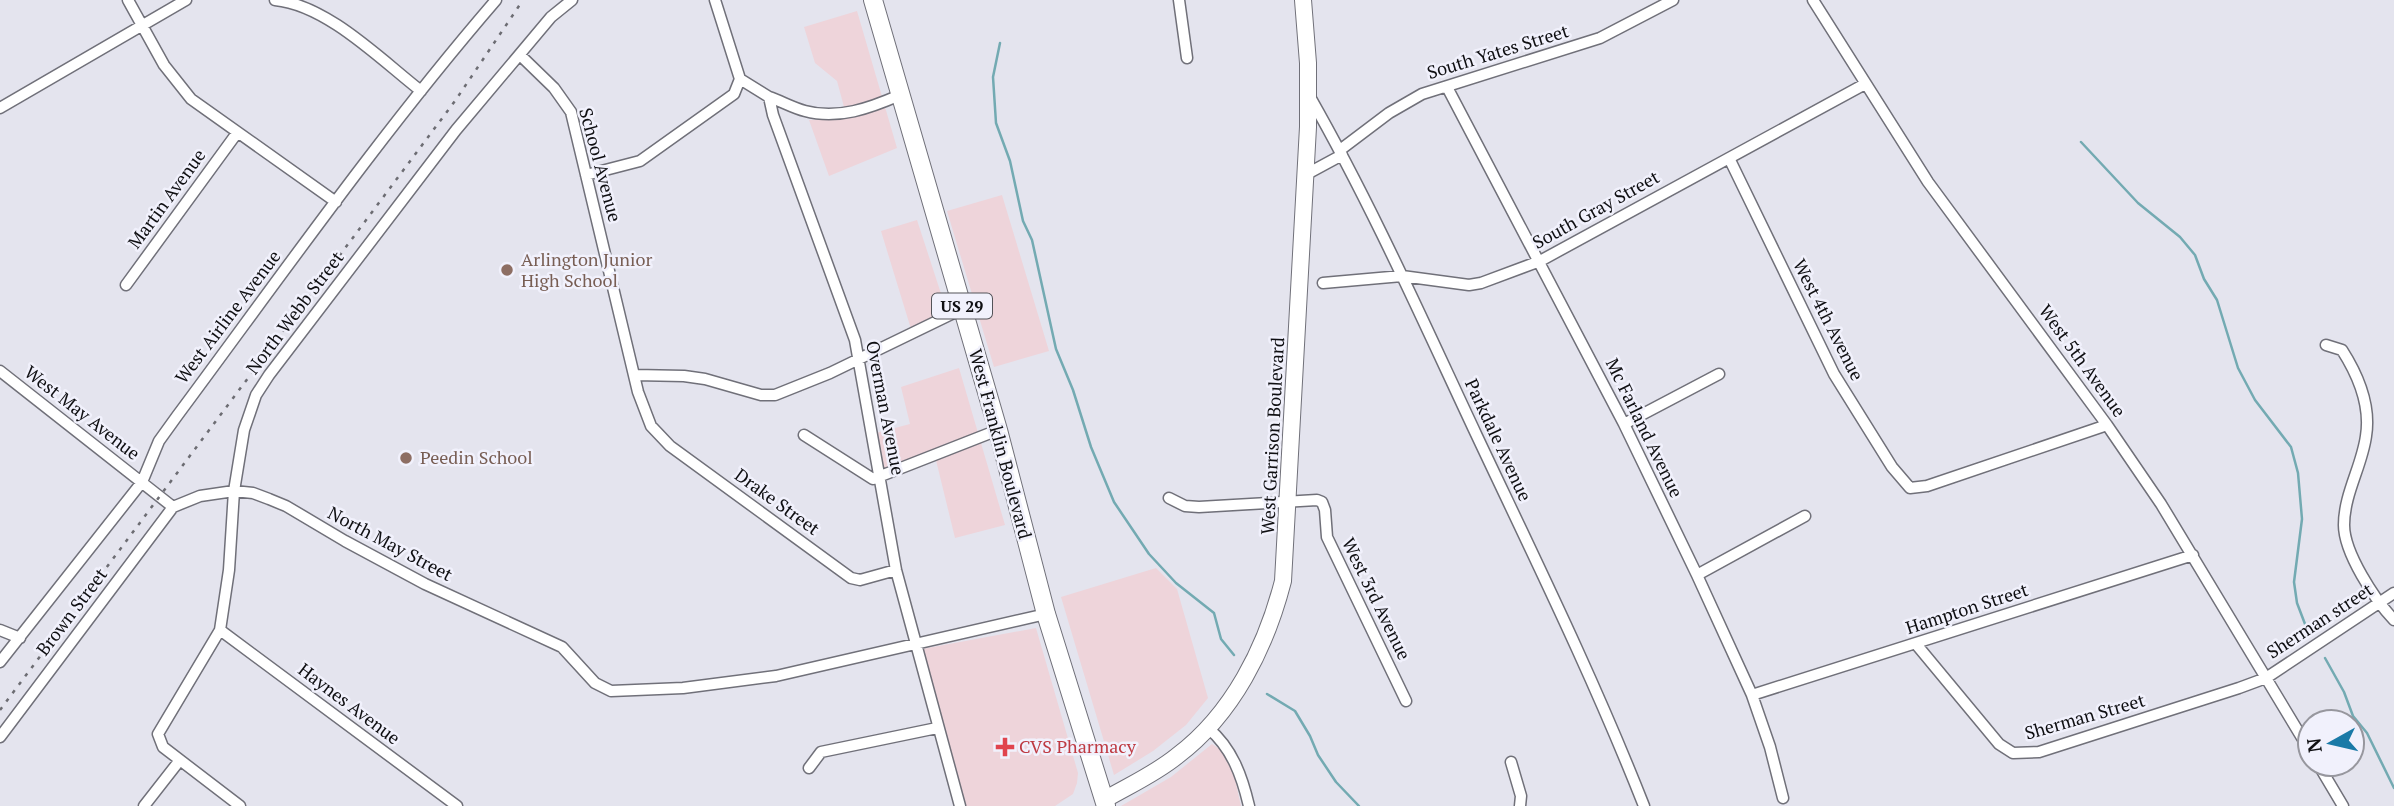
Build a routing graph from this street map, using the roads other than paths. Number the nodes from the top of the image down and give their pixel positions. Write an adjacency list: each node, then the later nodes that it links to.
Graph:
1 (128, 0): 13 (street)
2 (186, 0): 13 (street)
3 (275, 0): 12 (street)
4 (496, 0): 19 (street, West Airline Avenue)
5 (572, 0): 14 (street, North Webb Street)
6 (715, 0): 16 (street)
7 (873, 0): 20 (main road, West Franklin Boulevard / US 29)
8 (1179, 0): 15 (street)
9 (1303, 0): 21 (main road, West Garrison Boulevard)
10 (1673, 0): 18 (street, South Yates Street)
11 (1813, 0): 17 (street, West 5th Avenue)
12 (293, 1): 19 (street)
13 (142, 26): 23 (street); 24 (street)
14 (520, 55): 27 (street, School Avenue); 47 (street, North Webb Street)
15 (1187, 58)
16 (740, 79): 22 (street); 27 (street)
17 (1865, 84): 26 (street, South Gray Street); 42 (street, West 5th Avenue)
18 (1447, 87): 25 (street, South Yates Street); 30 (street, Mc Farland Avenue)
19 (421, 91): 29 (street, West Airline Avenue)
20 (900, 95): 22 (street); 34 (main road, West Franklin Boulevard / US 29)
21 (1308, 95): 25 (street, Parkdale Avenue); 28 (main road, West Garrison Boulevard)
22 (769, 97): 36 (street, Overman Avenue)
23 (0, 108)
24 (237, 133): 29 (street); 33 (street, Martin Avenue)
25 (1341, 152): 28 (street, South Yates Street); 31 (street, Parkdale Avenue)
26 (1729, 158): 30 (street, South Gray Street); 42 (street, West 4th Avenue)
27 (586, 175): 39 (street, School Avenue)
28 (1306, 175): 49 (main road, West Garrison Boulevard)
29 (336, 202): 46 (street, West Airline Avenue)
30 (1540, 261): 31 (street, South Gray Street); 41 (street, Mc Farland Avenue)
31 (1402, 276): 32 (street, South Gray Street); 84 (street, Parkdale Avenue)
32 (1323, 283)
33 (126, 285)
34 (962, 309): 36 (street); 43 (main road, West Franklin Boulevard / US 29)
35 (2326, 345): 56 (street)
36 (859, 359): 39 (street); 45 (street, Overman Avenue)
37 (0, 371): 46 (street, West May Avenue)
38 (1719, 374): 41 (street)
39 (635, 375): 40 (street, School Avenue)
40 (649, 422): 53 (street, Drake Street)
41 (1624, 424): 54 (street, Mc Farland Avenue)
42 (2106, 425): 52 (street, West 5th Avenue)
43 (998, 430): 45 (street); 57 (main road, West Franklin Boulevard / US 29)
44 (804, 435): 45 (street)
45 (881, 477): 53 (street, Overman Avenue)
46 (142, 482): 50 (street); 61 (street, West Airline Avenue)
47 (234, 491): 50 (street, North May Street); 60 (street, North Webb Street); 63 (street, North May Street)
48 (1169, 498): 49 (street)
49 (1289, 503): 67 (street, West 3rd Avenue); 69 (main road, West Garrison Boulevard)
50 (173, 507): 71 (street, Brown Street)
51 (1805, 516): 54 (street)
52 (2193, 555): 62 (street, Hampton Street); 65 (street, West 5th Avenue)
53 (896, 570): 63 (street, Overman Avenue)
54 (1697, 575): 66 (street, Mc Farland Avenue)
55 (2394, 593): 56 (street, Sherman street)
56 (2380, 602): 58 (street); 65 (street, Sherman street)
57 (1046, 614): 63 (street); 77 (main road, West Franklin Boulevard / US 29)
58 (2394, 620)
59 (0, 630): 61 (street)
60 (220, 630): 72 (street, North Webb Street); 80 (street, Haynes Avenue)
61 (20, 638): 64 (street, West Airline Avenue)
62 (1916, 644): 65 (street, Sherman Street); 66 (street, Hampton Street)
63 (914, 645): 68 (street, Overman Avenue)
64 (0, 663)
65 (2266, 678): 70 (street, West 5th Avenue)
66 (1752, 695): 76 (street, Mc Farland Avenue)
67 (1406, 701)
68 (937, 728): 74 (street); 81 (street, Overman Avenue)
69 (1209, 728): 77 (main road, West Garrison Boulevard); 82 (street)
70 (2296, 728)
71 (0, 737)
72 (180, 760): 78 (street); 79 (street)
73 (1511, 762): 83 (street)
74 (809, 768)
75 (2326, 778): 85 (street)
76 (1783, 798)
77 (1100, 804)
78 (144, 806)
79 (240, 806)
80 (457, 806)
81 (960, 806)
82 (1249, 806)
83 (1520, 806)
84 (1644, 806)
85 (2343, 806)

